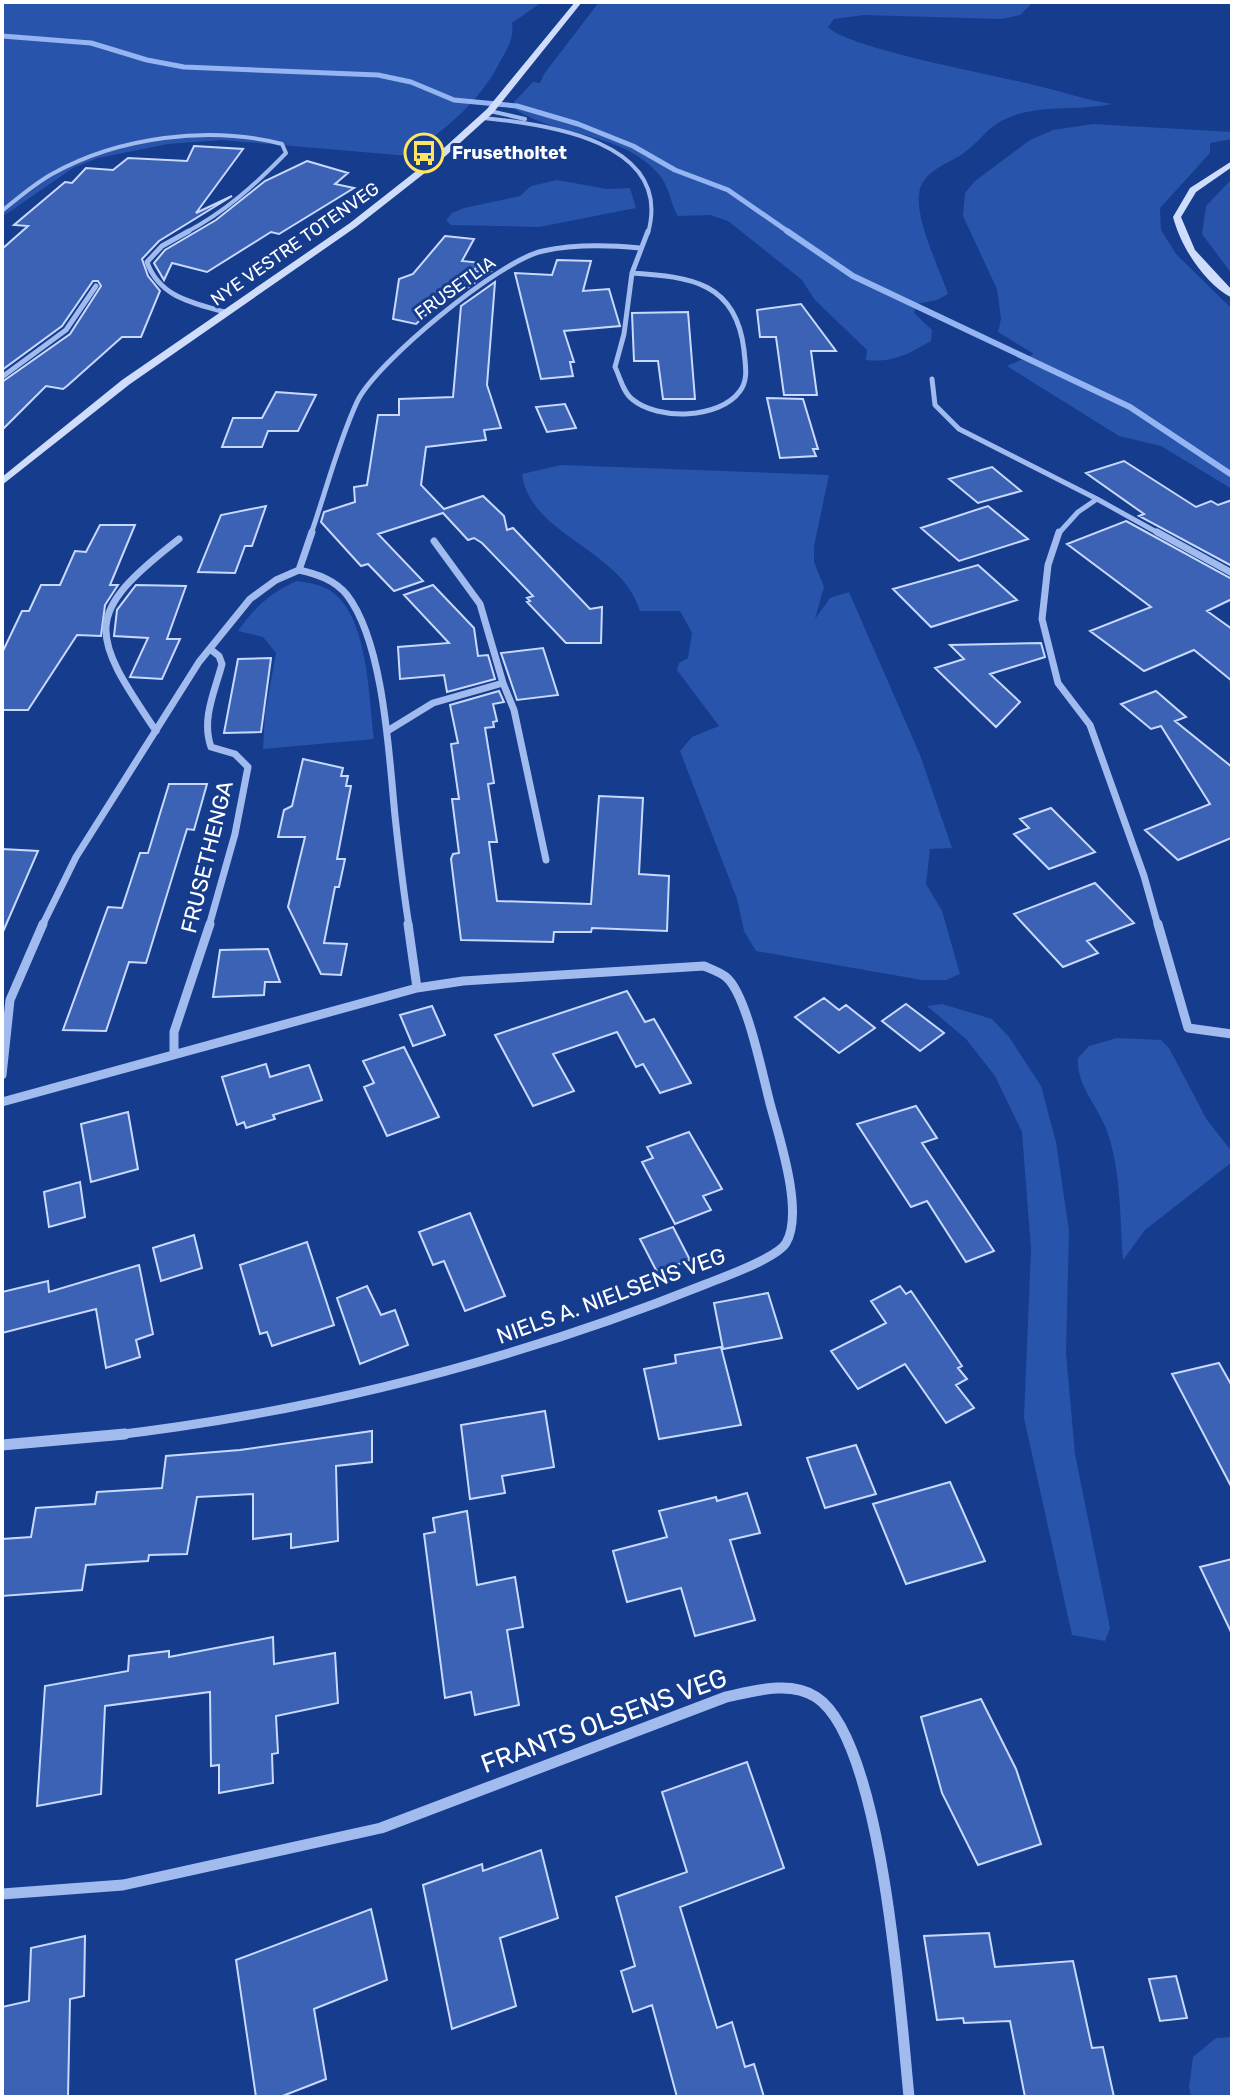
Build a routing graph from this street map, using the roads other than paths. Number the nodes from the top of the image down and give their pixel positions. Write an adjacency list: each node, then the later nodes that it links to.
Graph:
1 (579, 2): 2 (main road, NYE VESTRE TOTENVEG)
2 (486, 115): 3 (street); 3 (street); 10 (main road, NYE VESTRE TOTENVEG)
3 (534, 123): 6 (street)
4 (1232, 163): 9 (main road)
5 (2, 211): 10 (street)
6 (640, 248): 7 (street); 17 (street, FRUSETLIA)
7 (632, 273): 7 (street)
8 (96, 286): 11 (street)
9 (1232, 295)
10 (225, 312): 13 (main road, NYE VESTRE TOTENVEG)
11 (2, 377)
12 (932, 379): 14 (street)
13 (2, 482)
14 (1097, 499): 18 (street); 25 (street)
15 (179, 539): 22 (street)
16 (434, 541): 20 (street)
17 (299, 570): 19 (street); 21 (street)
18 (1232, 573)
19 (210, 649): 22 (street); 26 (street, FRUSETHENGA)
20 (503, 683): 21 (street); 23 (street)
21 (389, 730): 24 (street)
22 (156, 731): 27 (street)
23 (546, 860)
24 (417, 988): 26 (street, NIELS A. NIELSENS VEG); 29 (street, NIELS A. NIELSENS VEG)
25 (1232, 1034)
26 (174, 1054): 28 (street, NIELS A. NIELSENS VEG)
27 (2, 1075)
28 (2, 1102)
29 (2, 1445)
30 (2, 1894): 31 (street, FRANTS OLSENS VEG)
31 (909, 2097)

